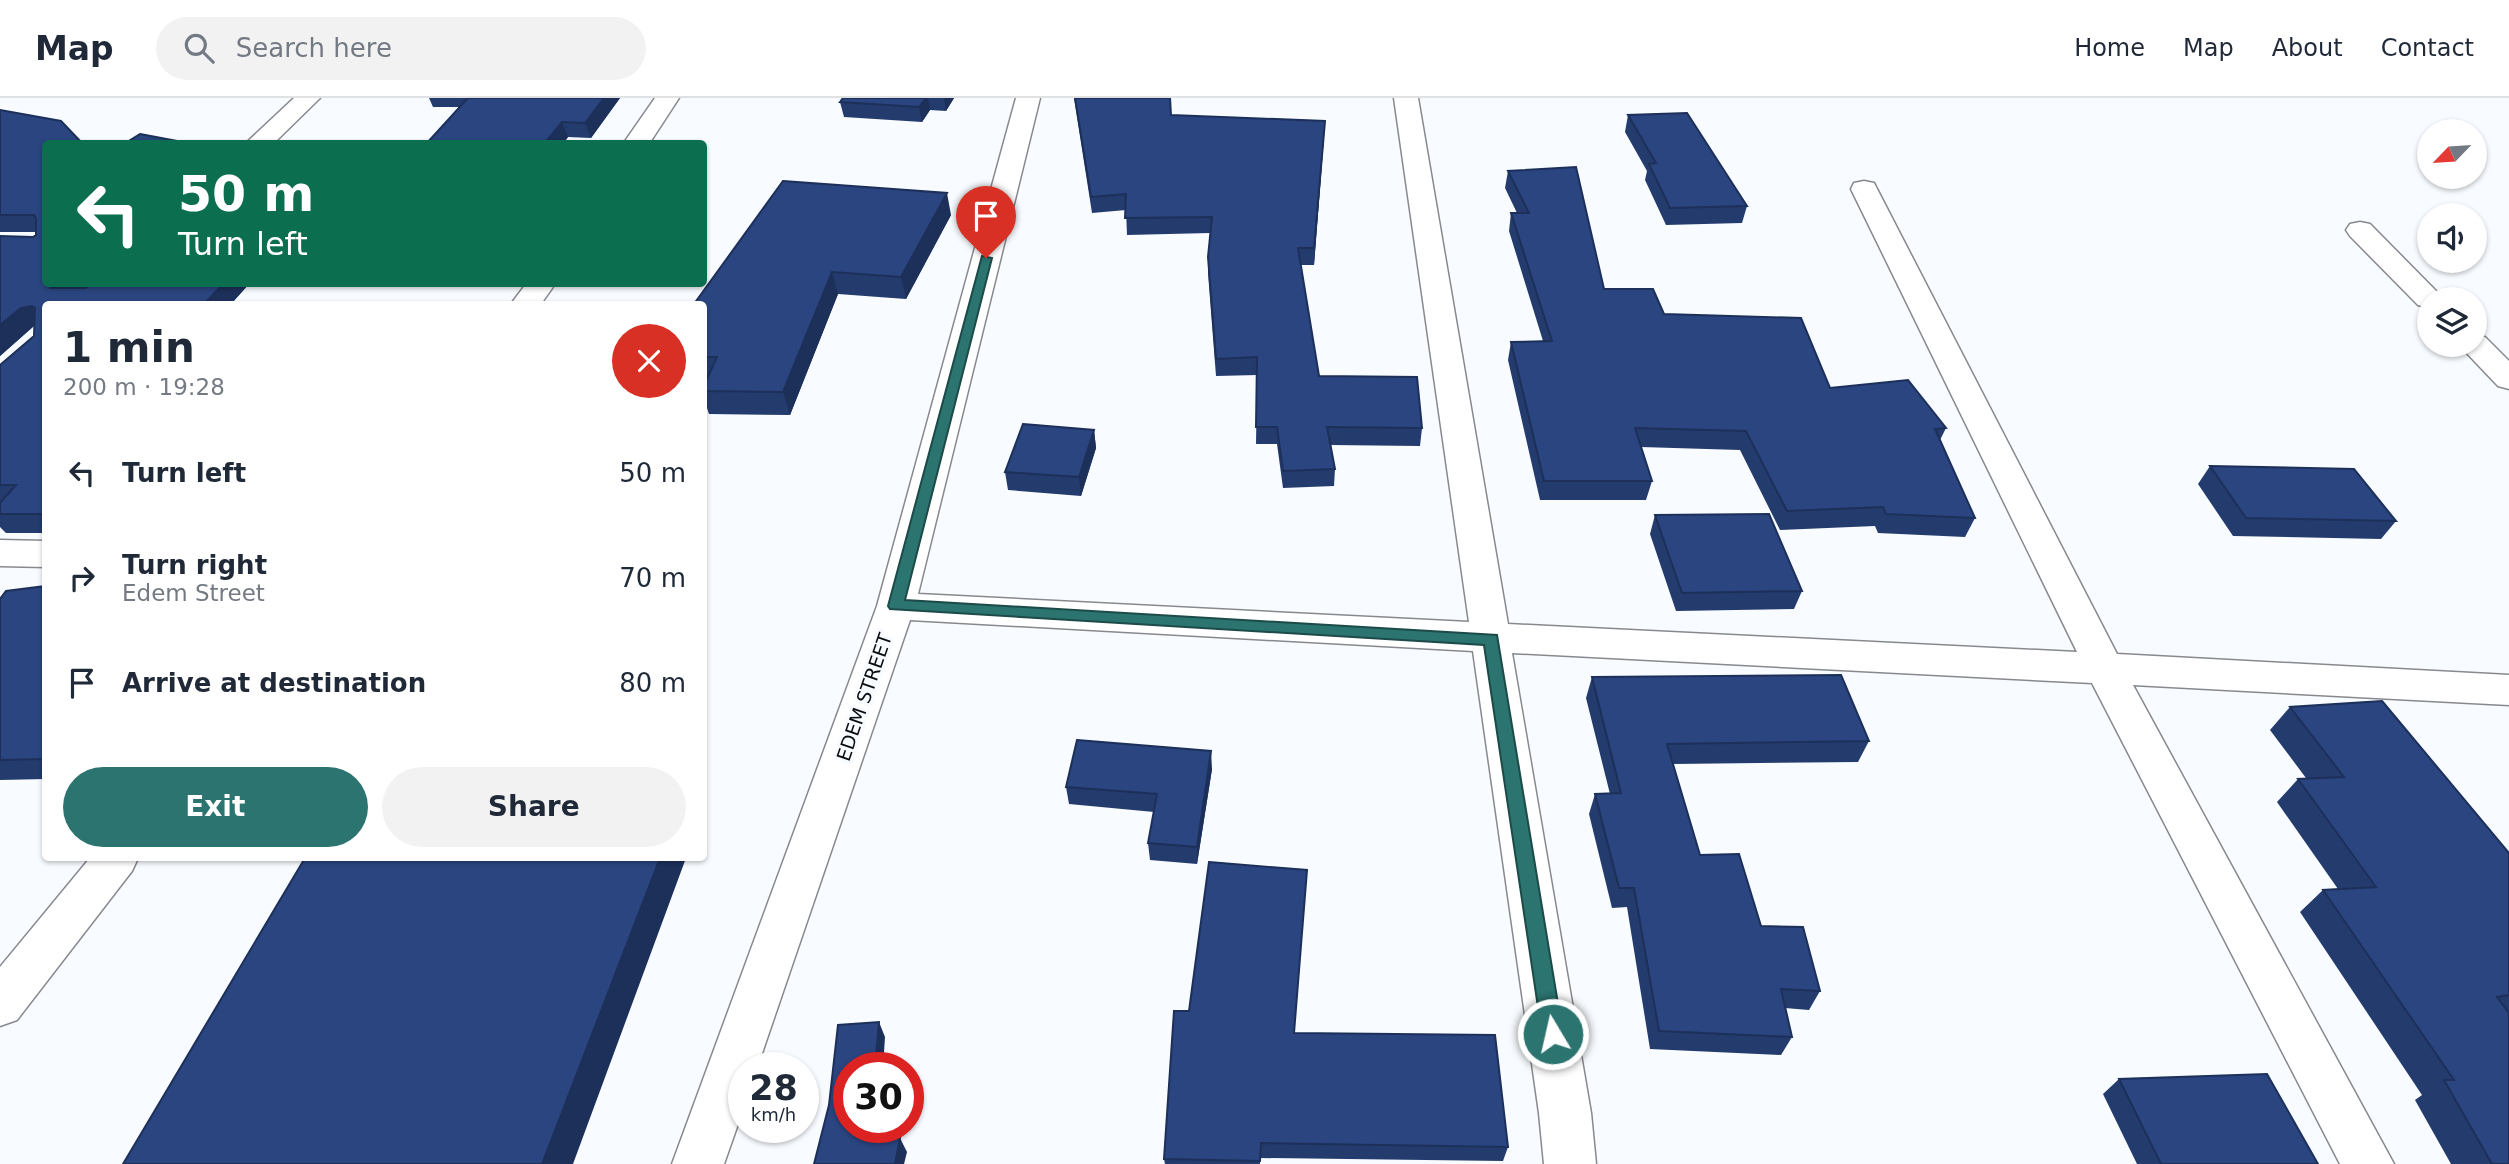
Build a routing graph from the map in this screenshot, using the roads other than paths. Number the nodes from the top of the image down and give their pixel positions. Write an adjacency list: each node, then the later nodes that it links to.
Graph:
1 (308, 98): 5 (street)
2 (667, 98): 6 (street)
3 (1028, 98): 14 (street, EDEM STREET)
4 (1406, 98): 15 (street)
5 (262, 140)
6 (639, 140)
7 (1864, 189): 16 (street)
8 (2360, 230): 9 (street)
9 (2417, 287)
10 (2487, 357): 11 (street)
11 (2509, 379)
12 (0, 553): 13 (street)
13 (42, 554)
14 (896, 606): 15 (street); 20 (street, EDEM STREET)
15 (1491, 639): 16 (street); 21 (street)
16 (2104, 667): 17 (street); 22 (street)
17 (2509, 690)
18 (114, 861): 19 (street)
19 (0, 1004)
20 (698, 1164)
21 (1570, 1164)
22 (2368, 1164)

